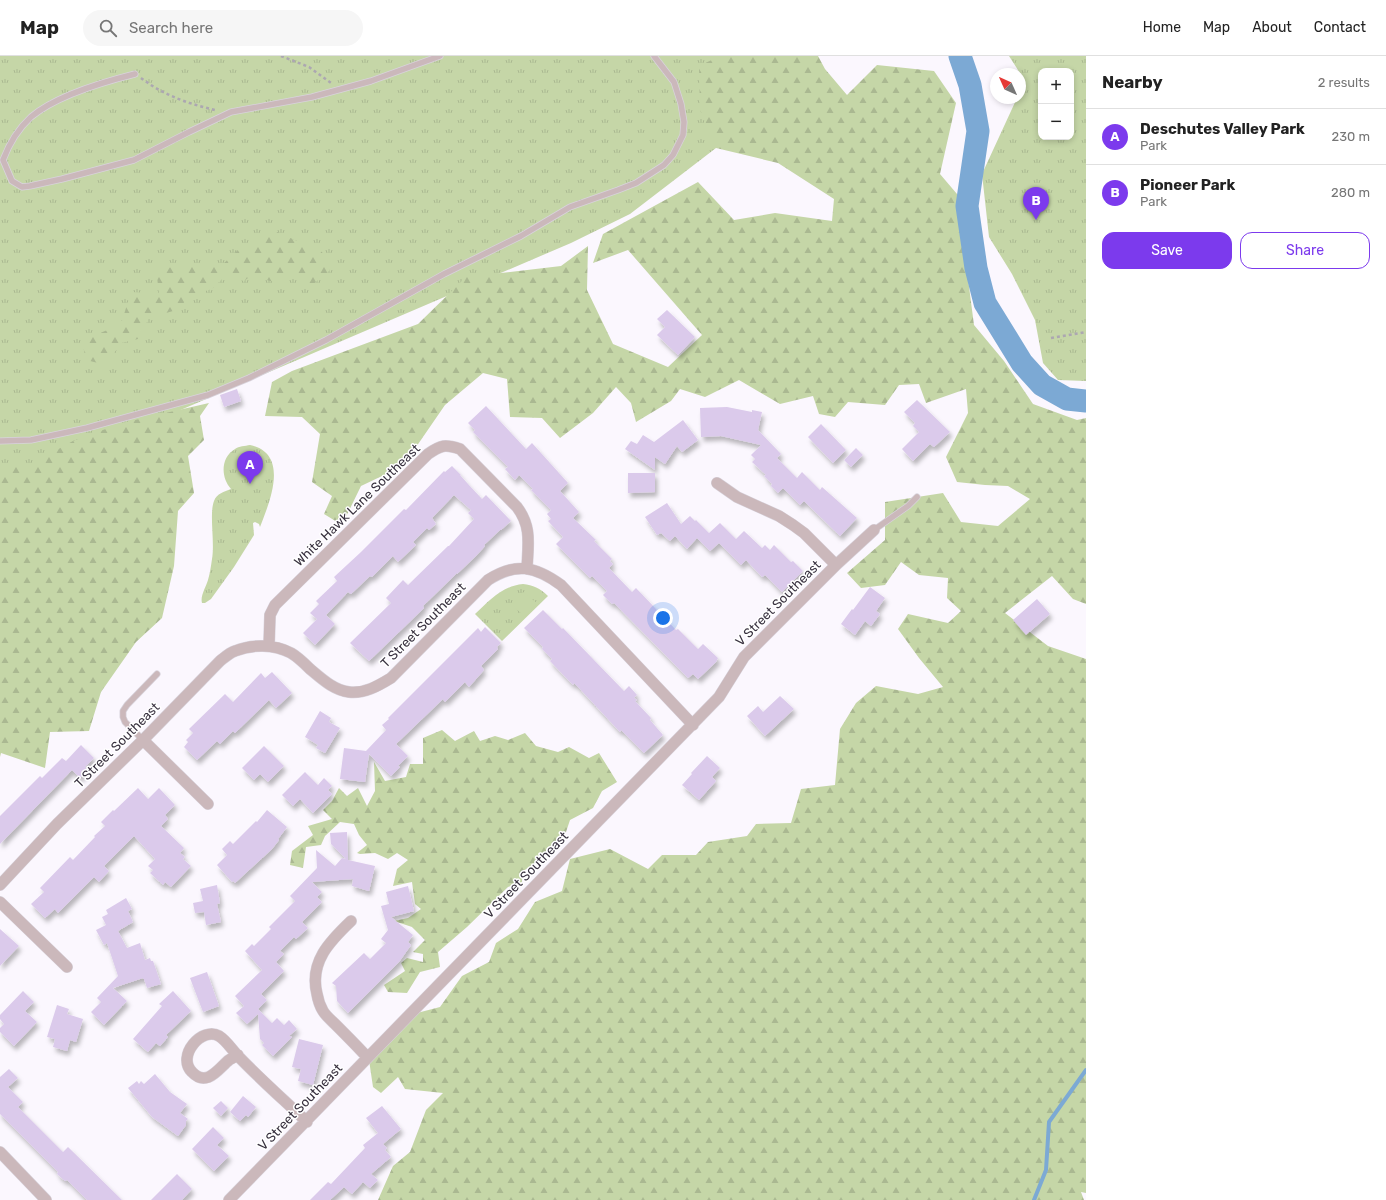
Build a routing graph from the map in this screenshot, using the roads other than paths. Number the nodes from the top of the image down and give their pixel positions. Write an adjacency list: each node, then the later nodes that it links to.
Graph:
1 (440, 56): 4 (lane)
2 (654, 56): 5 (lane)
3 (135, 74): 4 (lane)
4 (1, 161)
5 (0, 441)
6 (717, 483): 9 (street)
7 (917, 497): 8 (lane)
8 (874, 530): 9 (street, V Street Southeast)
9 (836, 565): 13 (street, V Street Southeast)
10 (527, 568): 11 (street, T Street Southeast); 11 (street, White Hawk Lane Southeast); 13 (street, T Street Southeast)
11 (269, 646): 14 (street, T Street Southeast)
12 (157, 674): 14 (lane)
13 (693, 725): 21 (street, V Street Southeast)
14 (144, 740): 15 (street); 16 (street, T Street Southeast)
15 (208, 804)
16 (0, 885)
17 (0, 902): 19 (street)
18 (351, 921): 21 (street)
19 (67, 966)
20 (238, 1055): 20 (street); 22 (street)
21 (367, 1058): 22 (street, V Street Southeast)
22 (306, 1122): 25 (street, V Street Southeast)
23 (0, 1152): 24 (street)
24 (46, 1200)
25 (230, 1200)

